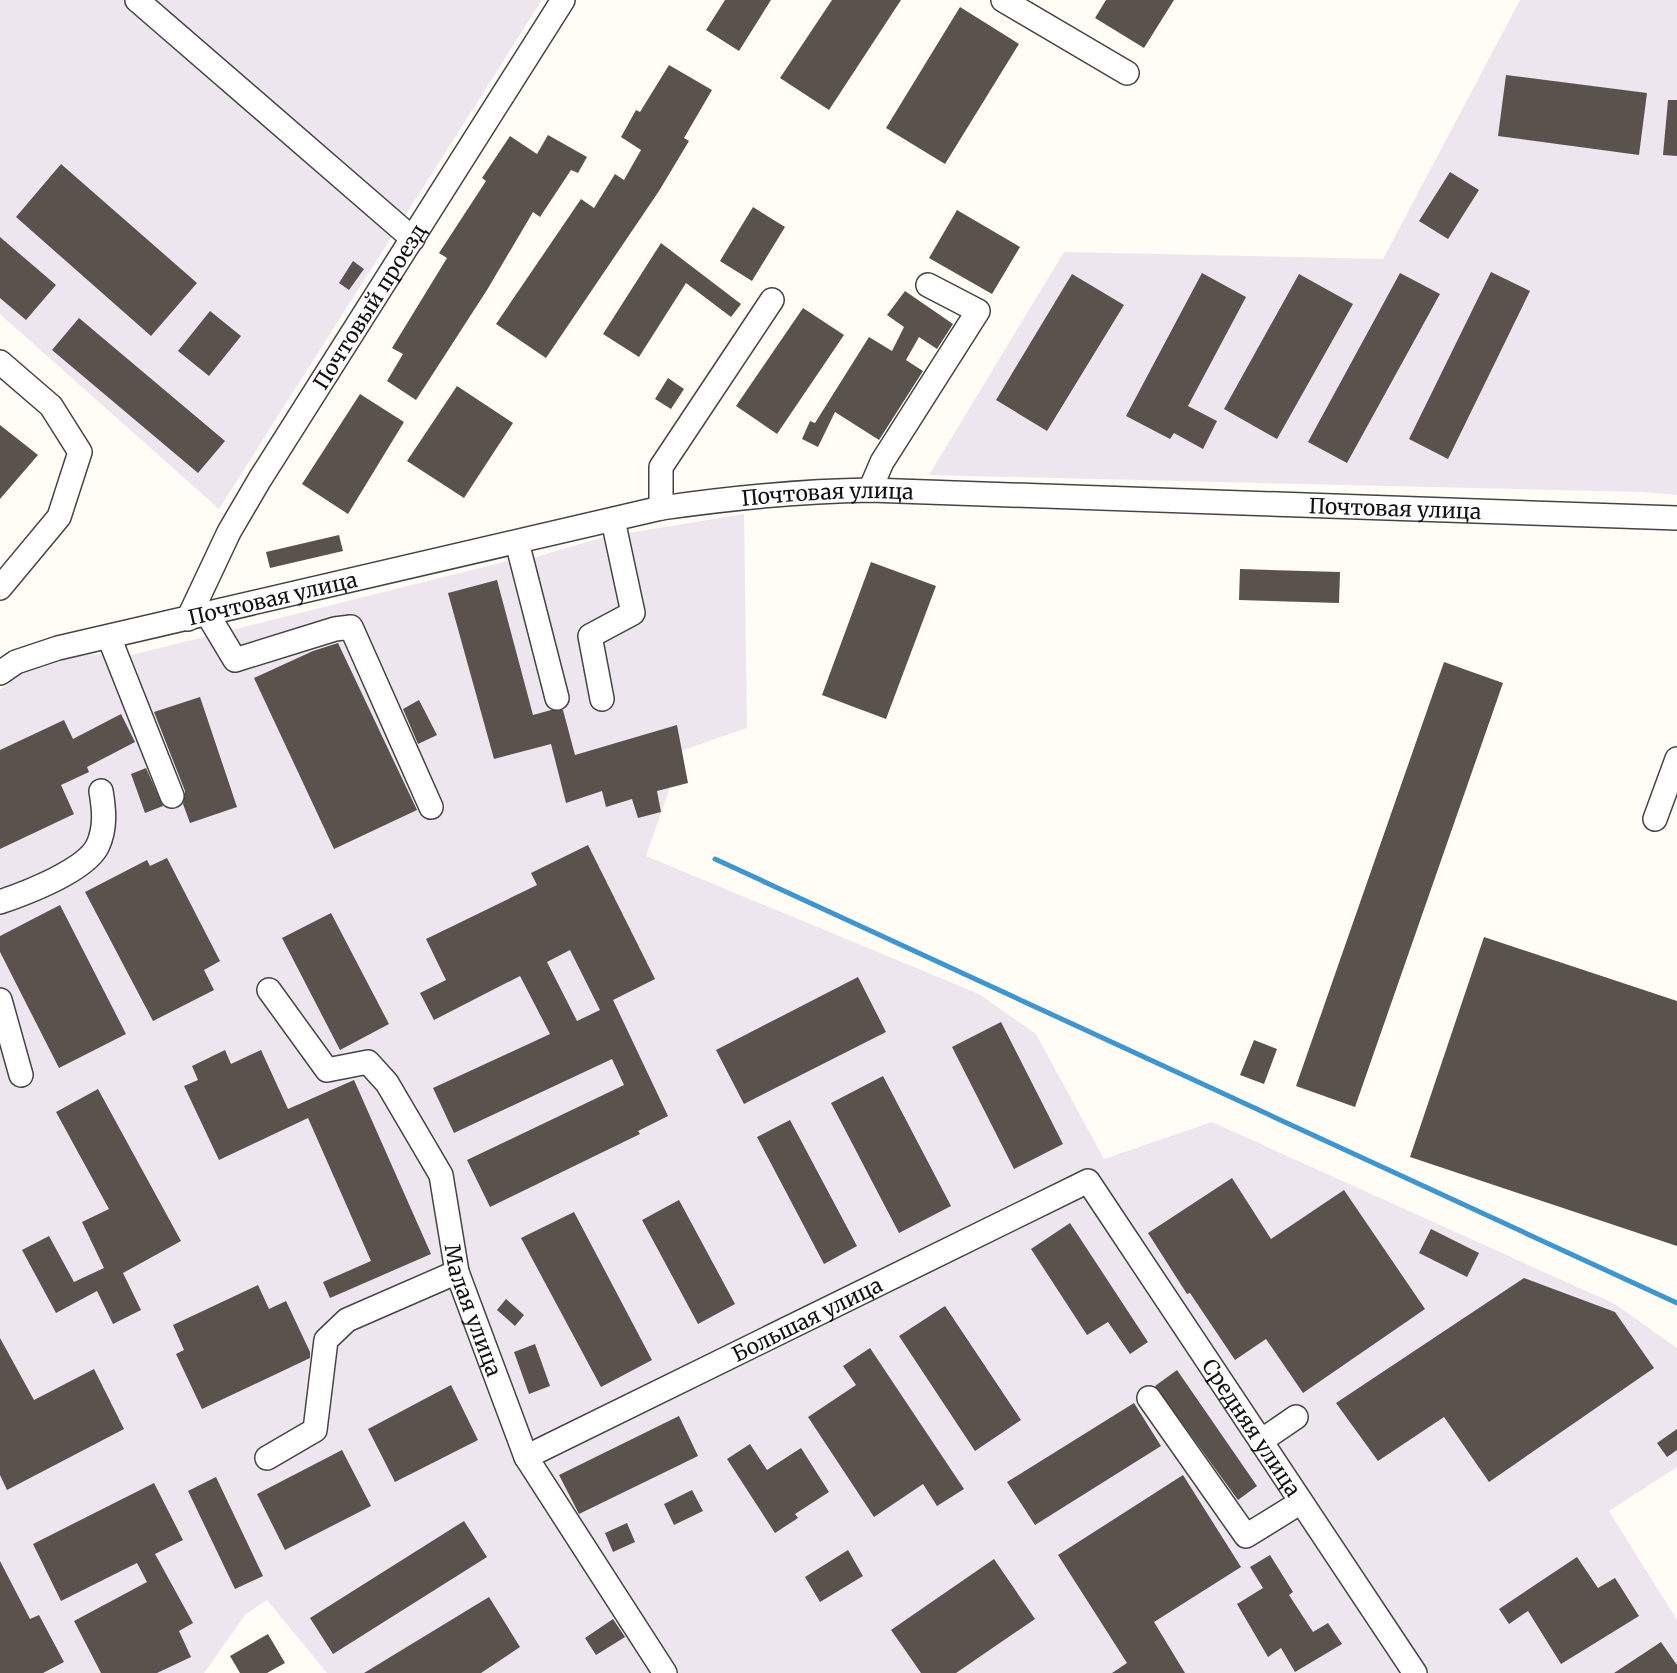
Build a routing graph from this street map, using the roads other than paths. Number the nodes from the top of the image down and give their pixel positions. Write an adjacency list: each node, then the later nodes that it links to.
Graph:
1 (137, 0): 5 (street)
2 (563, 0): 5 (street, Почтовый проезд)
3 (1003, 0): 4 (street)
4 (1127, 73)
5 (413, 239): 15 (street, Почтовый проезд)
6 (928, 285): 9 (street)
7 (772, 300): 10 (street)
8 (0, 362): 14 (street)
9 (870, 490): 10 (street, Почтовая улица); 11 (street, Почтовая улица)
10 (661, 508): 12 (street, Почтовая улица)
11 (1677, 518)
12 (613, 520): 13 (street, Почтовая улица); 19 (street)
13 (517, 542): 15 (street, Почтовая улица); 18 (street)
14 (0, 588)
15 (198, 617): 16 (street, Почтовая улица); 23 (street)
16 (109, 637): 17 (street, Почтовая улица); 22 (street)
17 (0, 673)
18 (557, 698)
19 (602, 699)
20 (1677, 759): 24 (street)
21 (101, 790): 25 (street)
22 (172, 796)
23 (431, 807)
24 (1655, 819)
25 (0, 902)
26 (269, 990): 30 (street, Малая улица)
27 (0, 1000): 28 (street)
28 (21, 1075)
29 (1088, 1181): 33 (street, Средняя улица); 34 (street, Большая улица)
30 (457, 1272): 34 (street, Малая улица); 35 (street)
31 (1149, 1398): 36 (street)
32 (1296, 1417): 33 (street)
33 (1261, 1441): 36 (street, Средняя улица)
34 (526, 1457): 37 (street, Малая улица)
35 (267, 1458)
36 (1301, 1502): 38 (street, Средняя улица)
37 (665, 1673)
38 (1415, 1673)

